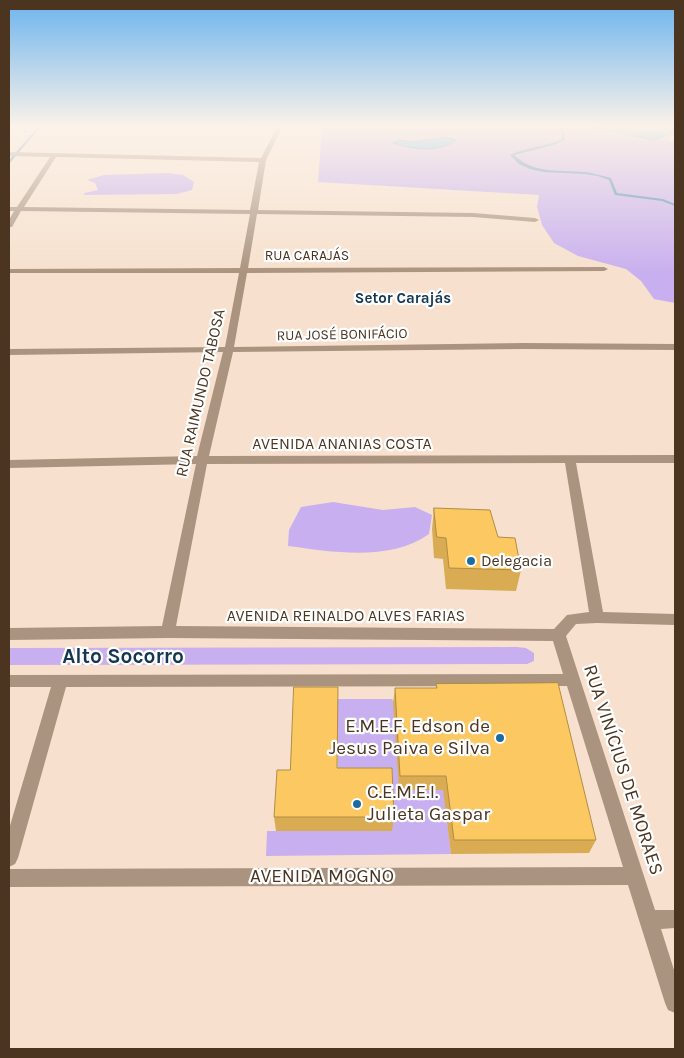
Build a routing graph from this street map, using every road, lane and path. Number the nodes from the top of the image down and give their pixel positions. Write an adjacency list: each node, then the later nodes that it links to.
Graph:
1 (42, 175): 4 (street)
2 (261, 175): 5 (street, RUA RAIMUNDO TABOSA)
3 (9, 209): 4 (street)
4 (20, 210): 5 (street); 7 (street)
5 (255, 212): 6 (street); 9 (street, RUA RAIMUNDO TABOSA)
6 (535, 220)
7 (9, 225)
8 (604, 269): 9 (street, RUA CARAJÁS)
9 (244, 270): 10 (street, RUA CARAJÁS); 12 (street, RUA RAIMUNDO TABOSA)
10 (9, 271)
11 (675, 347): 12 (street, RUA JOSÉ BONIFÁCIO)
12 (229, 349): 13 (street, RUA JOSÉ BONIFÁCIO); 15 (street, RUA RAIMUNDO TABOSA)
13 (9, 352)
14 (675, 459): 16 (street, AVENIDA ANANIAS COSTA)
15 (202, 460): 16 (street, AVENIDA ANANIAS COSTA); 17 (street, AVENIDA ANANIAS COSTA); 20 (street, RUA RAIMUNDO TABOSA)
16 (570, 461): 18 (street)
17 (9, 464)
18 (596, 617): 19 (street); 22 (street)
19 (675, 620)
20 (168, 632): 21 (street, AVENIDA REINALDO ALVES FARIAS); 22 (street, AVENIDA REINALDO ALVES FARIAS)
21 (9, 634)
22 (558, 635): 23 (street, RUA VINÍCIUS DE MORAES)
23 (572, 680): 25 (street); 27 (street, RUA VINÍCIUS DE MORAES)
24 (9, 681): 25 (street)
25 (60, 681): 26 (street)
26 (9, 858)
27 (634, 876): 28 (street, AVENIDA MOGNO); 30 (street, RUA VINÍCIUS DE MORAES)
28 (9, 878)
29 (675, 919): 30 (street)
30 (649, 920): 31 (street, RUA VINÍCIUS DE MORAES)
31 (675, 1003)

